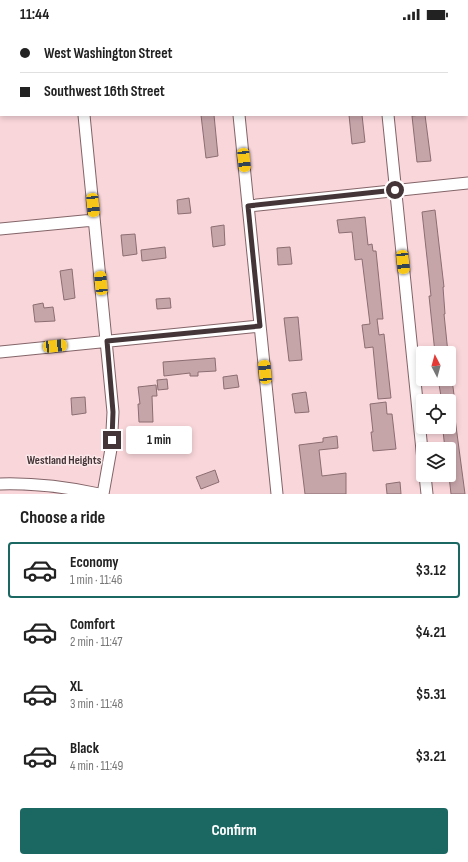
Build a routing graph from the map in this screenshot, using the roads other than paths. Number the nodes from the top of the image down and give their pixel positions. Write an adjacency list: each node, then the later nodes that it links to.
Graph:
1 (84, 116): 7 (street)
2 (239, 116): 6 (street)
3 (388, 116): 5 (street)
4 (468, 183): 5 (street)
5 (395, 190): 6 (street); 12 (street)
6 (248, 206): 9 (street)
7 (94, 220): 8 (street); 10 (street)
8 (0, 229)
9 (260, 326): 10 (street); 17 (street)
10 (107, 341): 11 (street); 16 (street)
11 (0, 352)
12 (421, 442)
13 (425, 482): 18 (street)
14 (0, 484): 15 (street)
15 (98, 494)
16 (103, 494)
17 (277, 494)
18 (426, 494)

